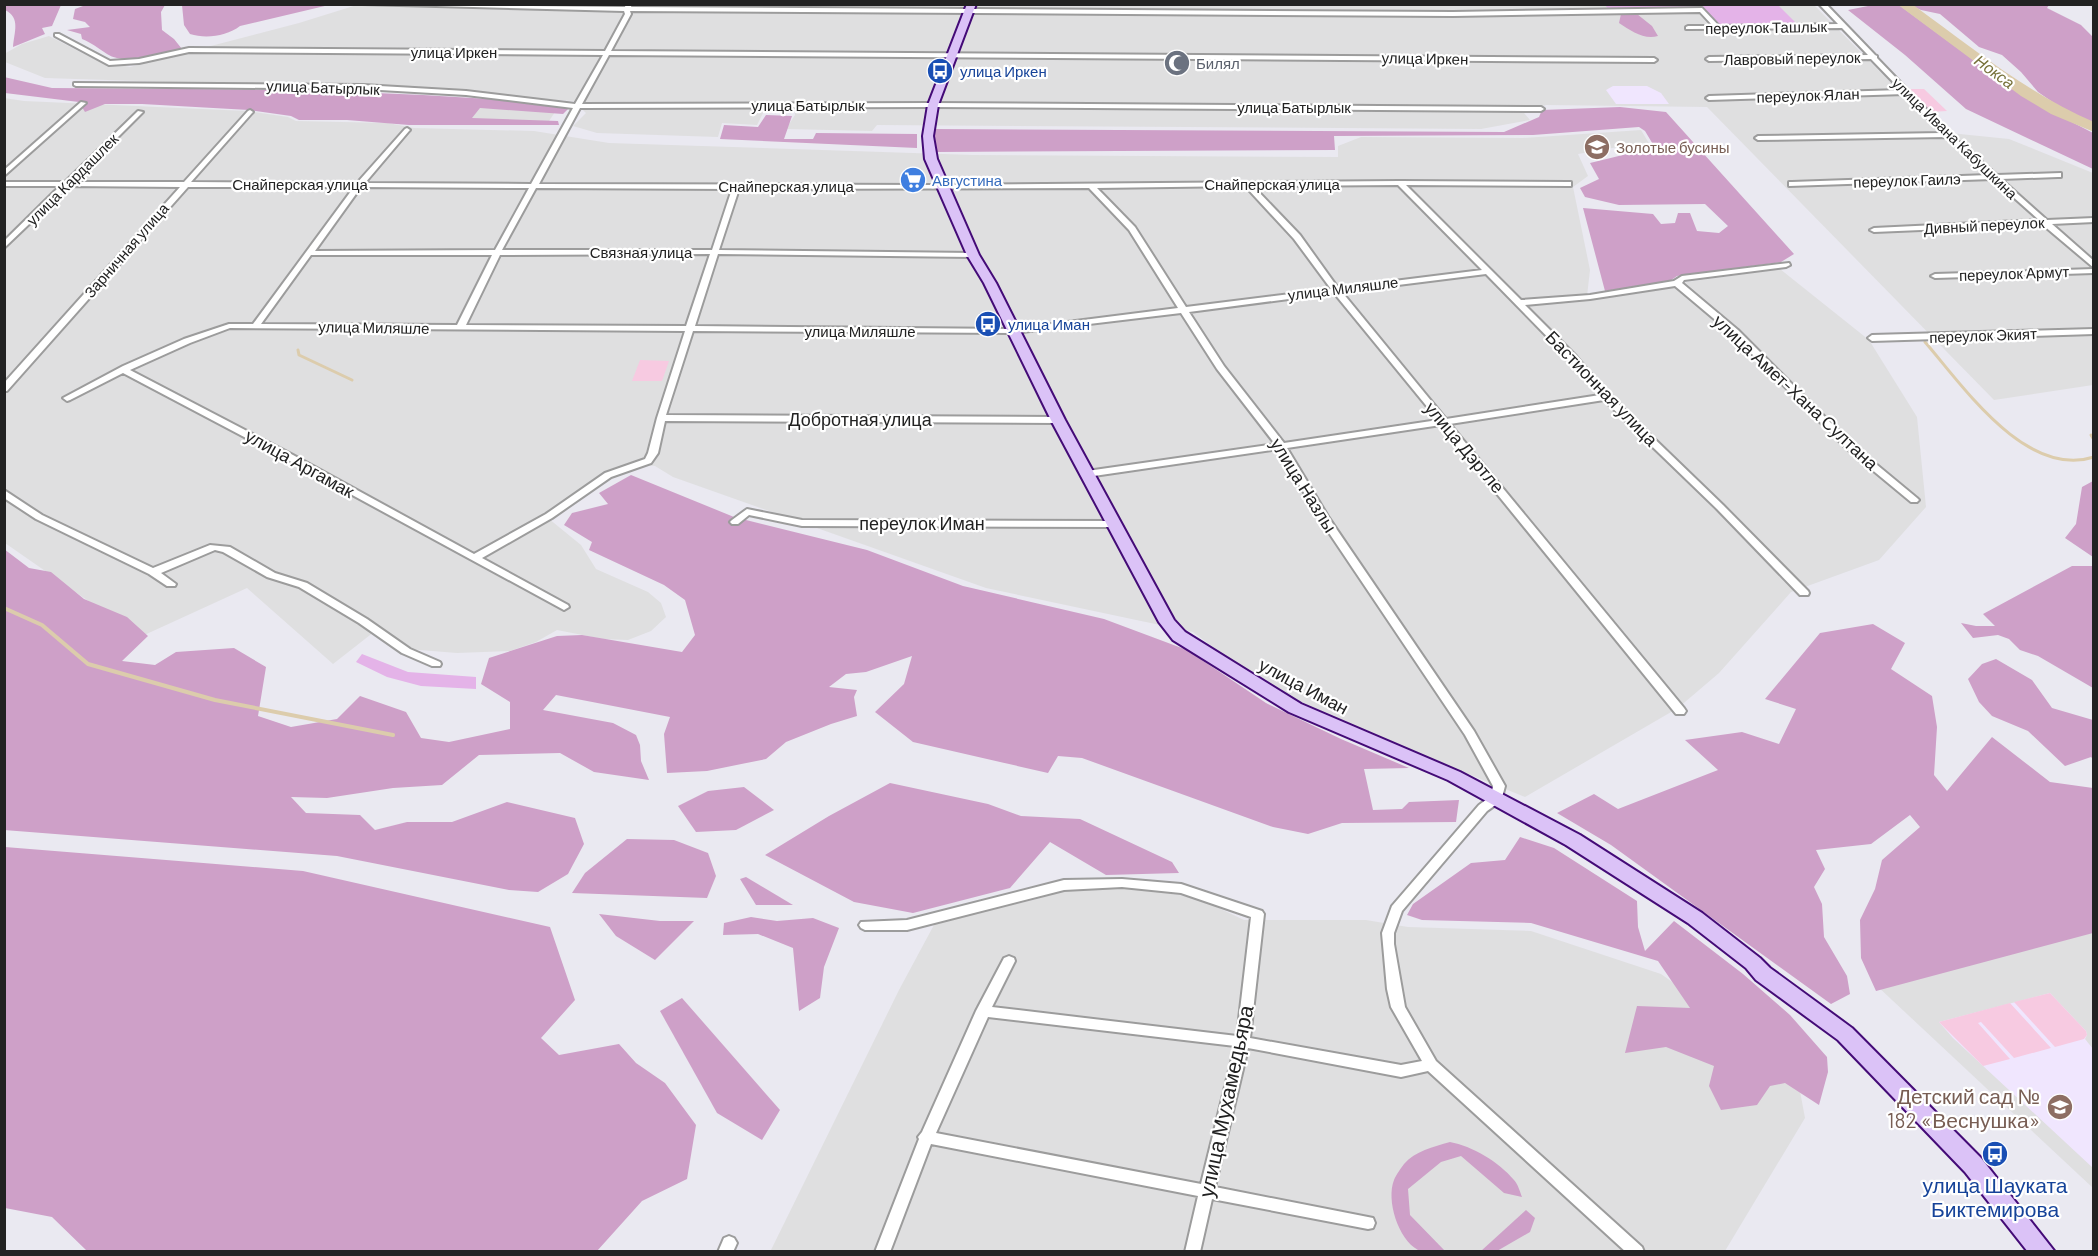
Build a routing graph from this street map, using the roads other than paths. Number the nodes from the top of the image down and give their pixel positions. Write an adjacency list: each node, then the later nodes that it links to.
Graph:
1 (365, 4): 3 (street)
2 (1822, 4): 5 (street, улица Ивана Кабушкина)
3 (628, 7): 4 (street); 9 (street)
4 (970, 8): 7 (street); 10 (street, улица Иман)
5 (1844, 26): 7 (street, переулок Ташлык); 11 (street, улица Ивана Кабушкина)
6 (1688, 28): 7 (street, переулок Ташлык)
7 (1718, 28)
8 (57, 35): 9 (street, улица Иркен)
9 (606, 52): 10 (street, улица Иркен); 19 (street)
10 (953, 54): 13 (street, улица Иркен); 18 (street, улица Иман)
11 (1875, 57): 12 (street, Лавровый переулок); 15 (street, улица Ивана Кабушкина)
12 (1710, 59)
13 (1654, 60)
14 (76, 84): 19 (street, улица Батырлык)
15 (1906, 92): 16 (street, переулок Ялан); 24 (street, улица Ивана Кабушкина)
16 (1709, 98)
17 (83, 102): 26 (street)
18 (933, 105): 19 (street, улица Батырлык); 20 (street, улица Батырлык); 40 (street, улица Иман)
19 (576, 106): 34 (street)
20 (1541, 108)
21 (140, 112): 31 (street, улица Кардашлек)
22 (250, 112): 32 (street, Зарничная улица)
23 (407, 130): 33 (street)
24 (1948, 135): 25 (street); 28 (street, улица Ивана Кабушкина)
25 (1758, 138)
26 (4, 174)
27 (2058, 175): 28 (street, переулок Гаилэ)
28 (1995, 177): 36 (street, переулок Гаилэ); 42 (street, улица Ивана Кабушкина)
29 (1400, 183): 35 (street, Снайперская улица); 38 (street, Снайперская улица); 51 (street, Бастионная улица)
30 (4, 184): 31 (street, Снайперская улица)
31 (68, 184): 32 (street, Снайперская улица); 44 (street, улица Кардашлек)
32 (184, 184): 33 (street, Снайперская улица); 64 (street, Зарничная улица)
33 (360, 184): 34 (street, Снайперская улица); 46 (street)
34 (536, 184): 39 (street, Снайперская улица); 47 (street)
35 (1568, 184)
36 (1792, 184)
37 (1090, 185): 38 (street, Снайперская улица); 40 (street, Снайперская улица); 56 (street, улица Назлы)
38 (1248, 185): 54 (street, улица Дэртле)
39 (736, 186): 40 (street, Снайперская улица); 45 (street)
40 (944, 187): 48 (street, улица Иман)
41 (2094, 219): 42 (street, Дивный переулок)
42 (2043, 222): 43 (street, Дивный переулок); 50 (street, улица Ивана Кабушкина)
43 (1874, 230)
44 (4, 246)
45 (714, 252): 47 (street, Связная улица); 48 (street, Связная улица); 59 (street)
46 (310, 253): 47 (street, Связная улица); 57 (street)
47 (497, 253): 58 (street)
48 (973, 255): 60 (street, улица Иман)
49 (1786, 265): 53 (street)
50 (2094, 269): 52 (street, переулок Армут)
51 (1487, 272): 54 (street, улица Миляшле); 55 (street, Бастионная улица)
52 (1935, 276)
53 (1677, 283): 55 (street); 73 (street, улица Амет-Хана Султана)
54 (1335, 289): 56 (street, улица Миляшле); 69 (street, улица Дэртле)
55 (1519, 303): 65 (street, Бастионная улица)
56 (1182, 309): 60 (street, улица Миляшле); 70 (street, улица Назлы)
57 (255, 326): 58 (street, улица Миляшле); 63 (street, улица Миляшле)
58 (460, 328): 59 (street, улица Миляшле)
59 (689, 330): 60 (street, улица Миляшле); 67 (street)
60 (1013, 331): 68 (street, улица Иман)
61 (2094, 331): 62 (street, переулок Экият)
62 (1872, 338)
63 (124, 370): 66 (street); 76 (street, улица Аргамак)
64 (4, 389)
65 (1606, 397): 69 (street); 79 (street, Бастионная улица)
66 (66, 398)
67 (661, 418): 68 (street, Добротная улица); 76 (street)
68 (1058, 420): 71 (street, улица Иман)
69 (1445, 423): 70 (street); 82 (street, улица Дэртле)
70 (1280, 444): 71 (street); 83 (street, улица Назлы)
71 (1088, 474): 75 (street, улица Иман)
72 (4, 493): 77 (street)
73 (1914, 500)
74 (735, 522): 75 (street, переулок Иман)
75 (1114, 524): 83 (street, улица Иман)
76 (474, 558): 80 (street, улица Аргамак)
77 (153, 572): 78 (street); 81 (street)
78 (171, 584)
79 (1804, 593)
80 (564, 607)
81 (436, 664)
82 (1680, 711)
83 (1497, 798): 88 (street); 95 (street, улица Иман)
84 (865, 925): 87 (street, улица Мухамедьяра)
85 (1009, 961): 86 (street)
86 (982, 1011): 87 (street); 89 (street)
87 (1243, 1042): 88 (street); 90 (street, улица Мухамедьяра)
88 (1431, 1065): 94 (street)
89 (925, 1137): 90 (street); 92 (street)
90 (1206, 1191): 91 (street); 93 (street, улица Мухамедьяра)
91 (1368, 1223)
92 (882, 1251)
93 (1192, 1251)
94 (1636, 1251)
95 (2043, 1251)

